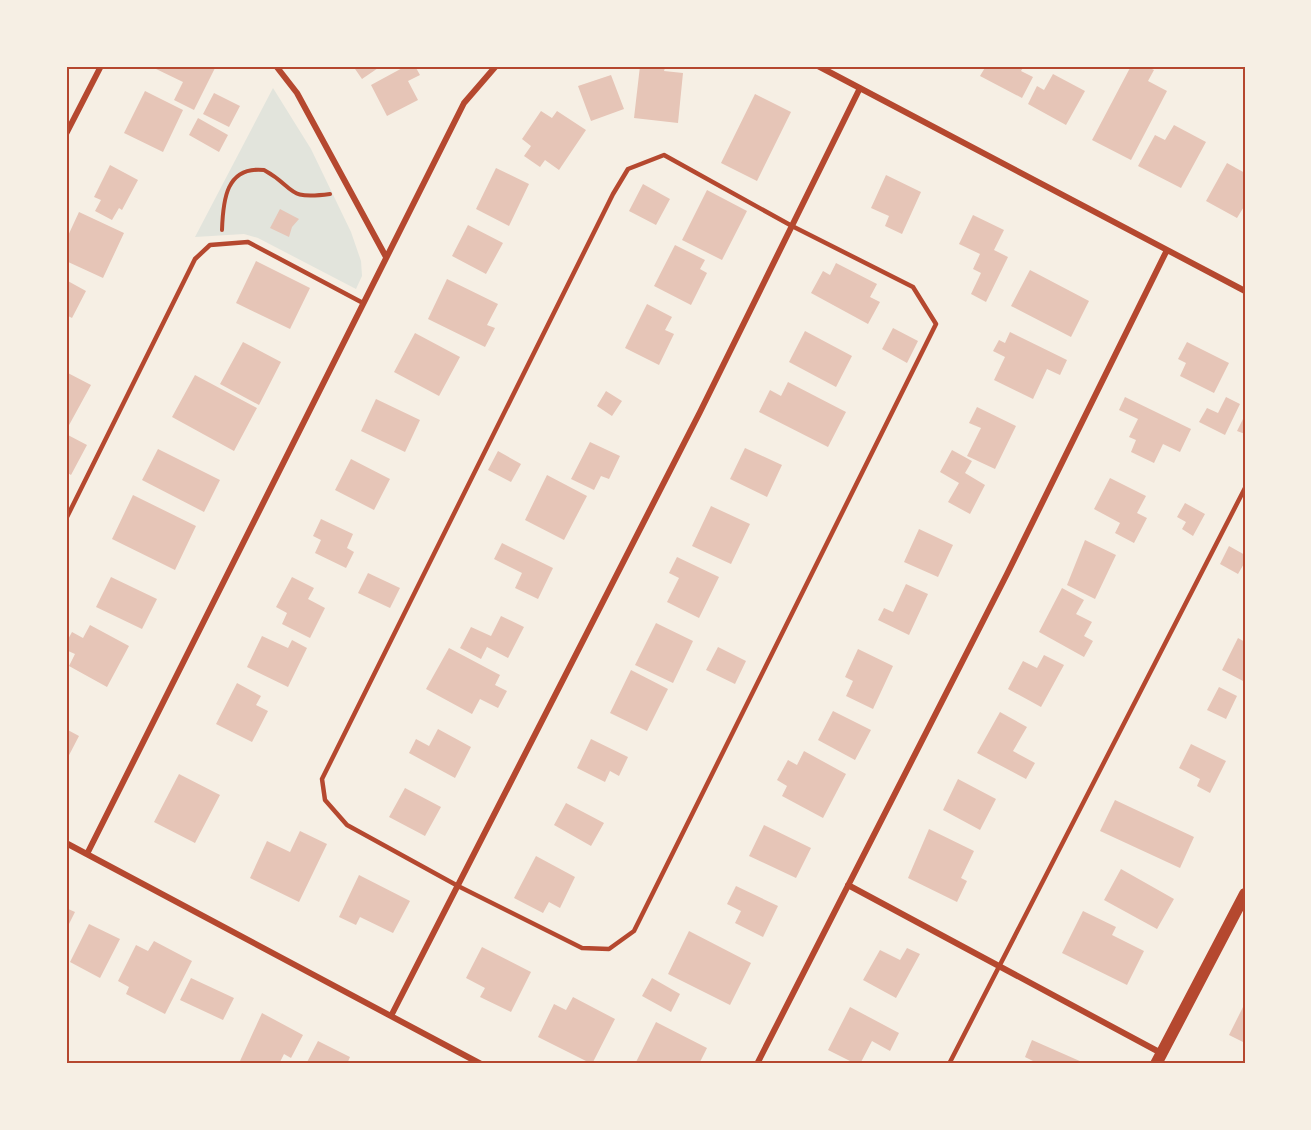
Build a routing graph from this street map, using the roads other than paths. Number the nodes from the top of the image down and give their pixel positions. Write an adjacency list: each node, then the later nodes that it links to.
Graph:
1 (100, 66): 6 (street)
2 (276, 66): 9 (street)
3 (495, 66): 9 (street)
4 (819, 66): 5 (street)
5 (860, 88): 7 (street); 8 (street)
6 (66, 134)
7 (792, 226): 17 (street); 17 (lane); 17 (lane)
8 (1167, 250): 10 (street); 16 (street)
9 (386, 257): 11 (street)
10 (1245, 291)
11 (363, 303): 13 (lane); 15 (street)
12 (1245, 488): 19 (lane)
13 (66, 519)
14 (66, 843): 15 (street)
15 (87, 854): 20 (street)
16 (848, 885): 19 (street); 23 (street)
17 (458, 886): 20 (street)
18 (1244, 896): 21 (main road)
19 (1001, 966): 21 (street); 24 (lane)
20 (391, 1016): 22 (street)
21 (1159, 1058)
22 (481, 1064)
23 (757, 1064)
24 (949, 1064)

